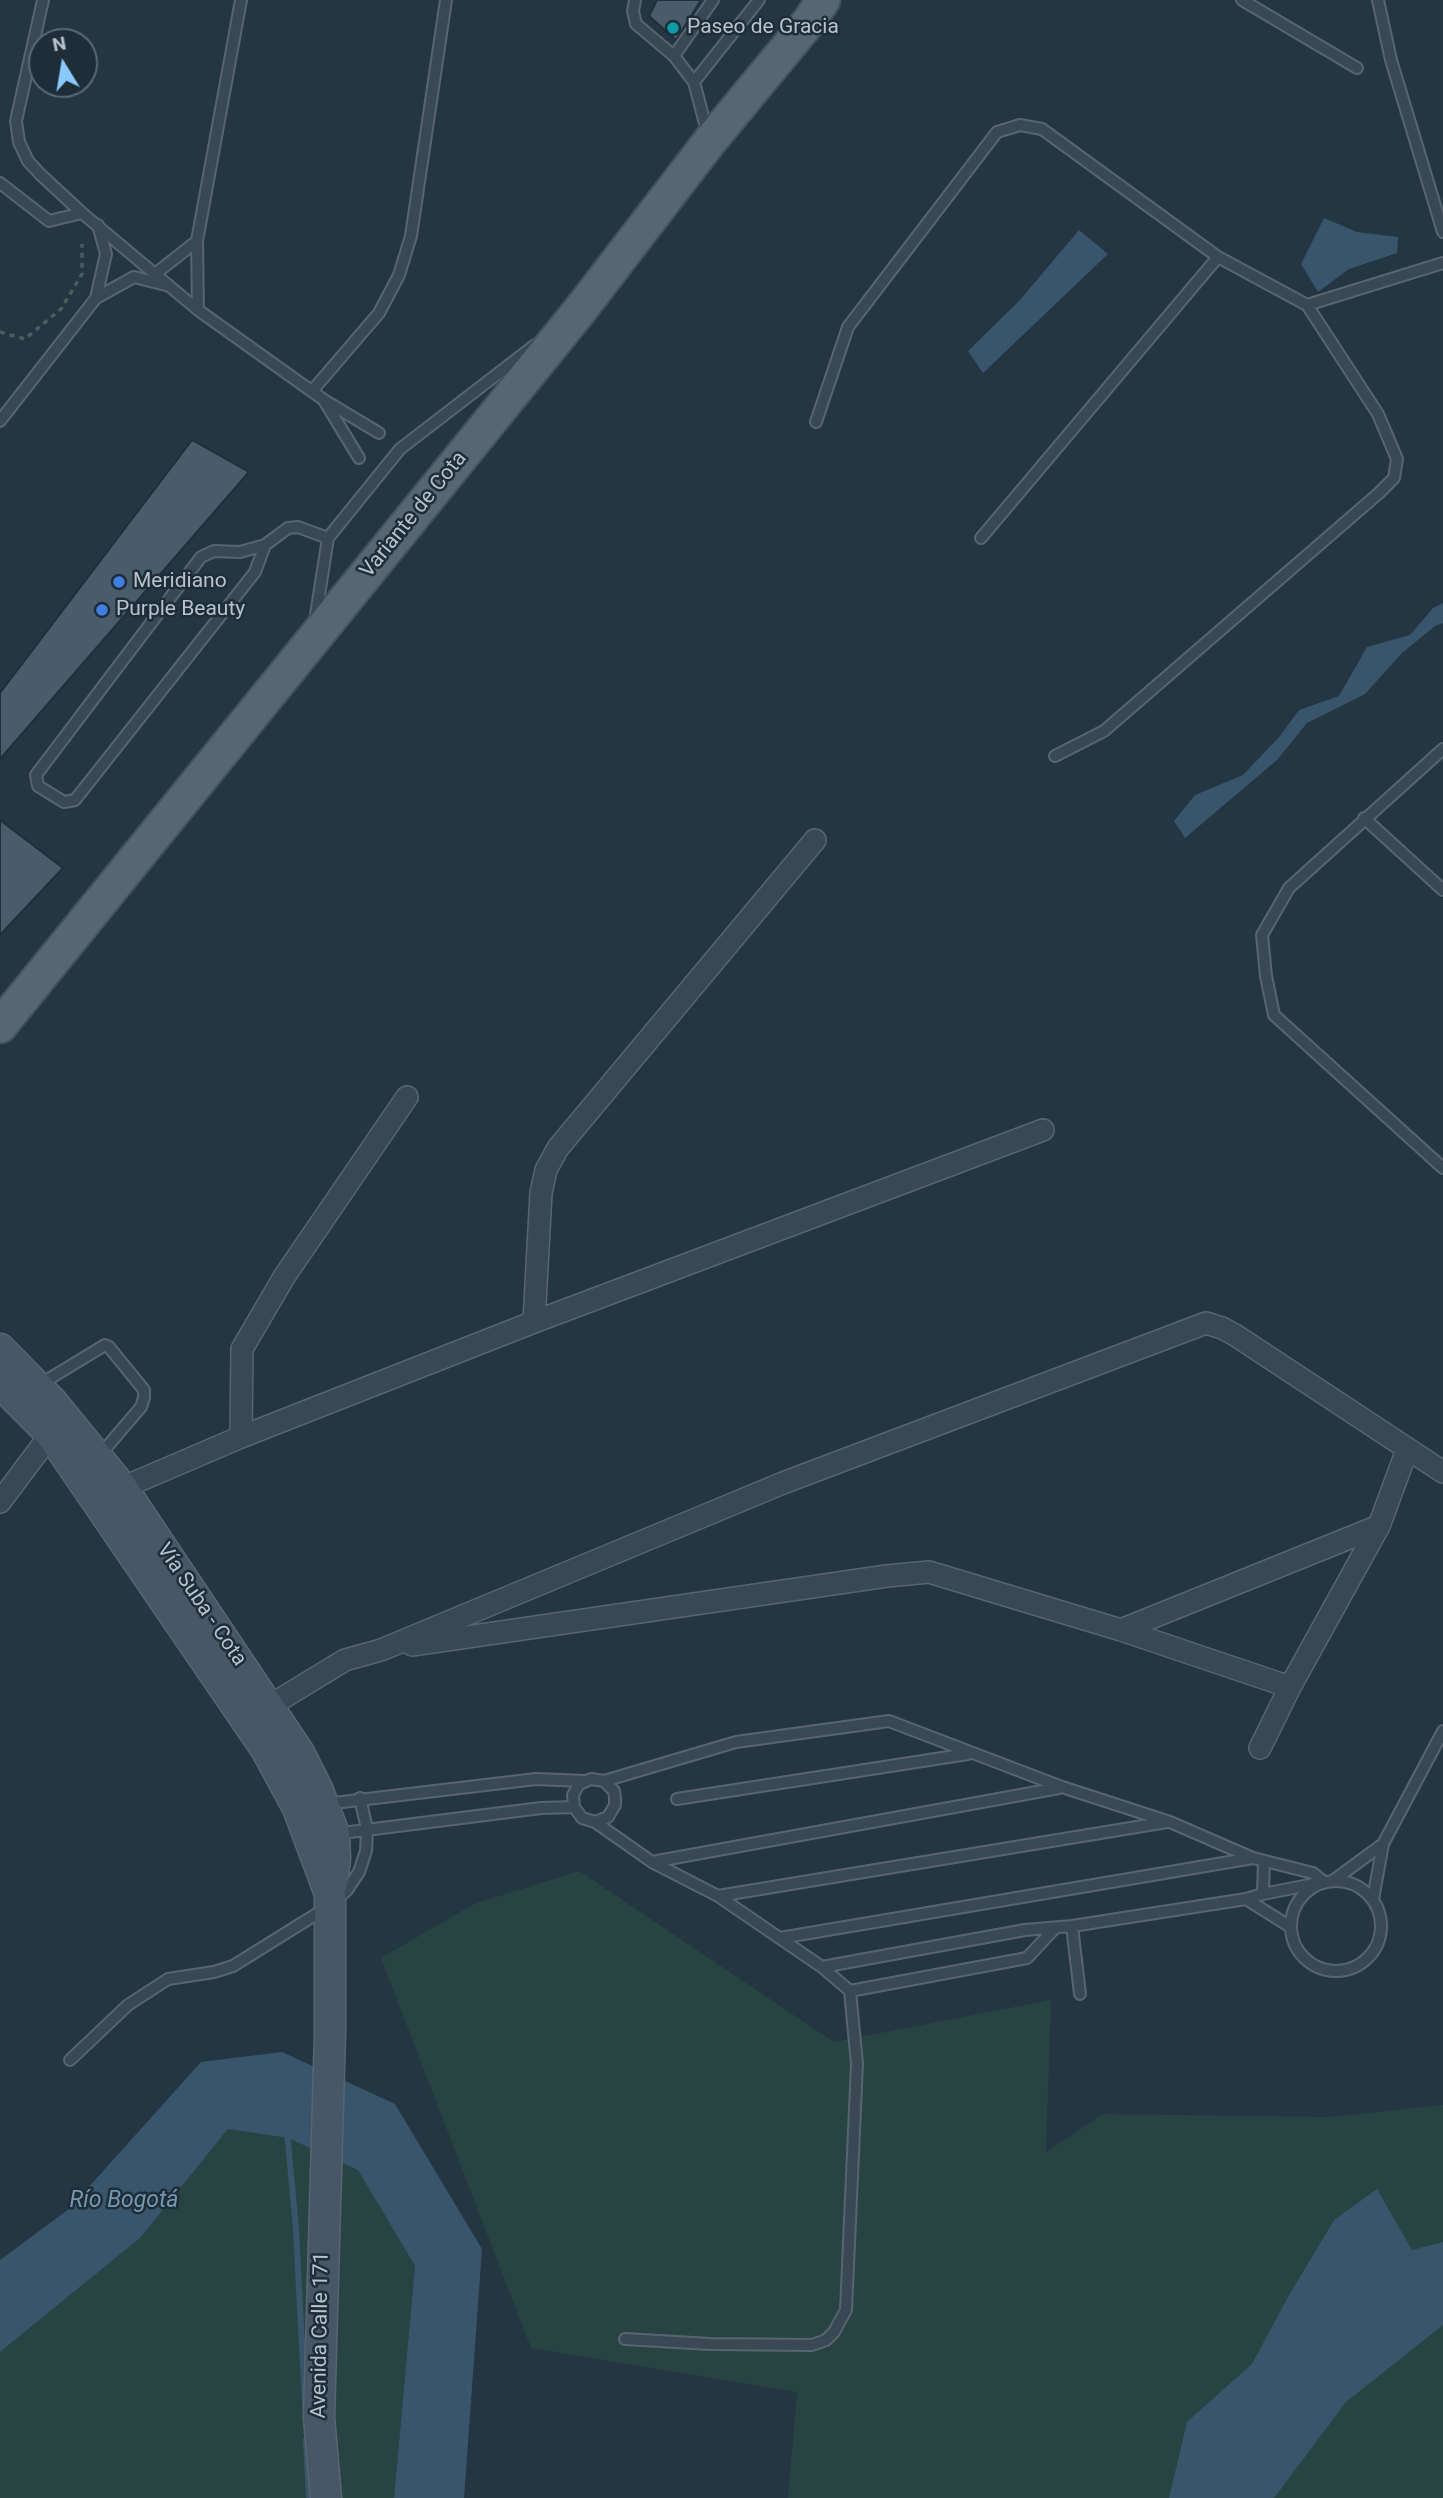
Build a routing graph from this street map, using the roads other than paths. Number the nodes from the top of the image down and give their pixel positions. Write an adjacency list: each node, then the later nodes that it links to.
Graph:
1 (43, 0): 15 (lane)
2 (241, 0): 18 (lane)
3 (446, 0): 27 (lane)
4 (635, 0): 10 (lane)
5 (713, 0): 10 (lane)
6 (759, 0): 12 (lane)
7 (823, 0): 13 (main road, Variante de Cota)
8 (1242, 0): 11 (lane)
9 (1378, 0): 17 (lane)
10 (674, 56): 12 (lane)
11 (1357, 68)
12 (694, 82): 13 (lane)
13 (710, 141): 25 (main road, Variante de Cota)
14 (0, 183): 15 (lane)
15 (82, 213): 16 (lane)
16 (98, 225): 21 (lane); 23 (lane)
17 (1443, 232)
18 (197, 241): 21 (lane); 26 (lane)
19 (1218, 257): 24 (lane); 30 (lane); 38 (lane)
20 (1443, 263): 24 (lane)
21 (155, 274): 22 (lane)
22 (169, 286): 23 (lane); 26 (lane)
23 (96, 298): 29 (lane)
24 (1307, 305): 42 (lane)
25 (581, 309): 33 (lane); 40 (main road, Variante de Cota)
26 (198, 310): 27 (lane)
27 (312, 391): 28 (lane)
28 (324, 400): 31 (lane); 34 (lane)
29 (0, 421)
30 (816, 422)
31 (379, 433)
32 (390, 440): 33 (lane)
33 (400, 449): 36 (lane)
34 (359, 458)
35 (366, 470): 36 (lane)
36 (376, 479): 37 (lane)
37 (328, 538): 39 (lane); 40 (lane)
38 (981, 538)
39 (265, 545): 39 (lane)
40 (312, 641): 46 (main road, Variante de Cota)
41 (1443, 749): 43 (lane)
42 (1055, 756)
43 (1364, 818): 45 (lane); 49 (lane)
44 (815, 840): 50 (street)
45 (1443, 890)
46 (0, 1026)
47 (407, 1097): 55 (street)
48 (1043, 1130): 50 (street)
49 (1443, 1168)
50 (534, 1322): 55 (street)
51 (0, 1349): 53 (main road, Vía Suba - Cota)
52 (0, 1383): 54 (main road, Vía Suba - Cota)
53 (37, 1387): 57 (main road, Vía Suba - Cota); 57 (lane)
54 (51, 1434): 60 (street); 65 (main road, Vía Suba - Cota)
55 (241, 1437): 59 (street)
56 (1407, 1450): 58 (street); 61 (street); 63 (street)
57 (99, 1458): 59 (main road, Vía Suba - Cota)
58 (1443, 1472)
59 (122, 1488): 65 (main road, Vía Suba - Cota)
60 (0, 1502)
61 (1379, 1526): 62 (street); 64 (street)
62 (1121, 1630): 63 (street); 64 (street)
63 (381, 1650): 65 (street)
64 (1290, 1687): 67 (street)
65 (258, 1713): 74 (main road, Vía Suba - Cota)
66 (1443, 1731): 80 (lane)
67 (1260, 1748)
68 (970, 1754): 70 (lane); 71 (lane); 73 (lane)
69 (584, 1781): 70 (lane); 72 (lane); 75 (lane)
70 (604, 1781): 76 (lane)
71 (1062, 1787): 77 (lane); 82 (lane)
72 (360, 1798): 74 (lane); 78 (lane)
73 (677, 1799)
74 (311, 1806): 79 (main road, Vía Suba - Cota)
75 (573, 1807): 76 (lane); 78 (lane)
76 (595, 1822): 82 (lane)
77 (1170, 1822): 81 (lane); 85 (lane)
78 (367, 1829): 79 (lane); 88 (lane)
79 (323, 1836): 88 (main road, Vía Suba - Cota)
80 (1383, 1844): 83 (lane); 87 (lane)
81 (1259, 1859): 83 (lane); 84 (lane); 92 (lane)
82 (652, 1862): 85 (lane)
83 (1329, 1881): 84 (lane); 87 (lane); 90 (lane)
84 (1263, 1894): 86 (lane)
85 (718, 1896): 92 (lane)
86 (1246, 1899): 89 (lane); 90 (lane)
87 (1373, 1899): 90 (lane)
88 (330, 1900): 96 (lane); 97 (main road, Vía Suba - Cota)
89 (1072, 1926): 91 (lane); 95 (lane)
90 (1289, 1926)
91 (1055, 1928): 93 (lane); 94 (lane)
92 (780, 1938): 93 (lane)
93 (822, 1967): 94 (lane)
94 (850, 1991): 98 (lane)
95 (1080, 1994)
96 (69, 2060)
97 (324, 2172): 99 (main road, Avenida Calle 171)
98 (625, 2339)
99 (326, 2498)

